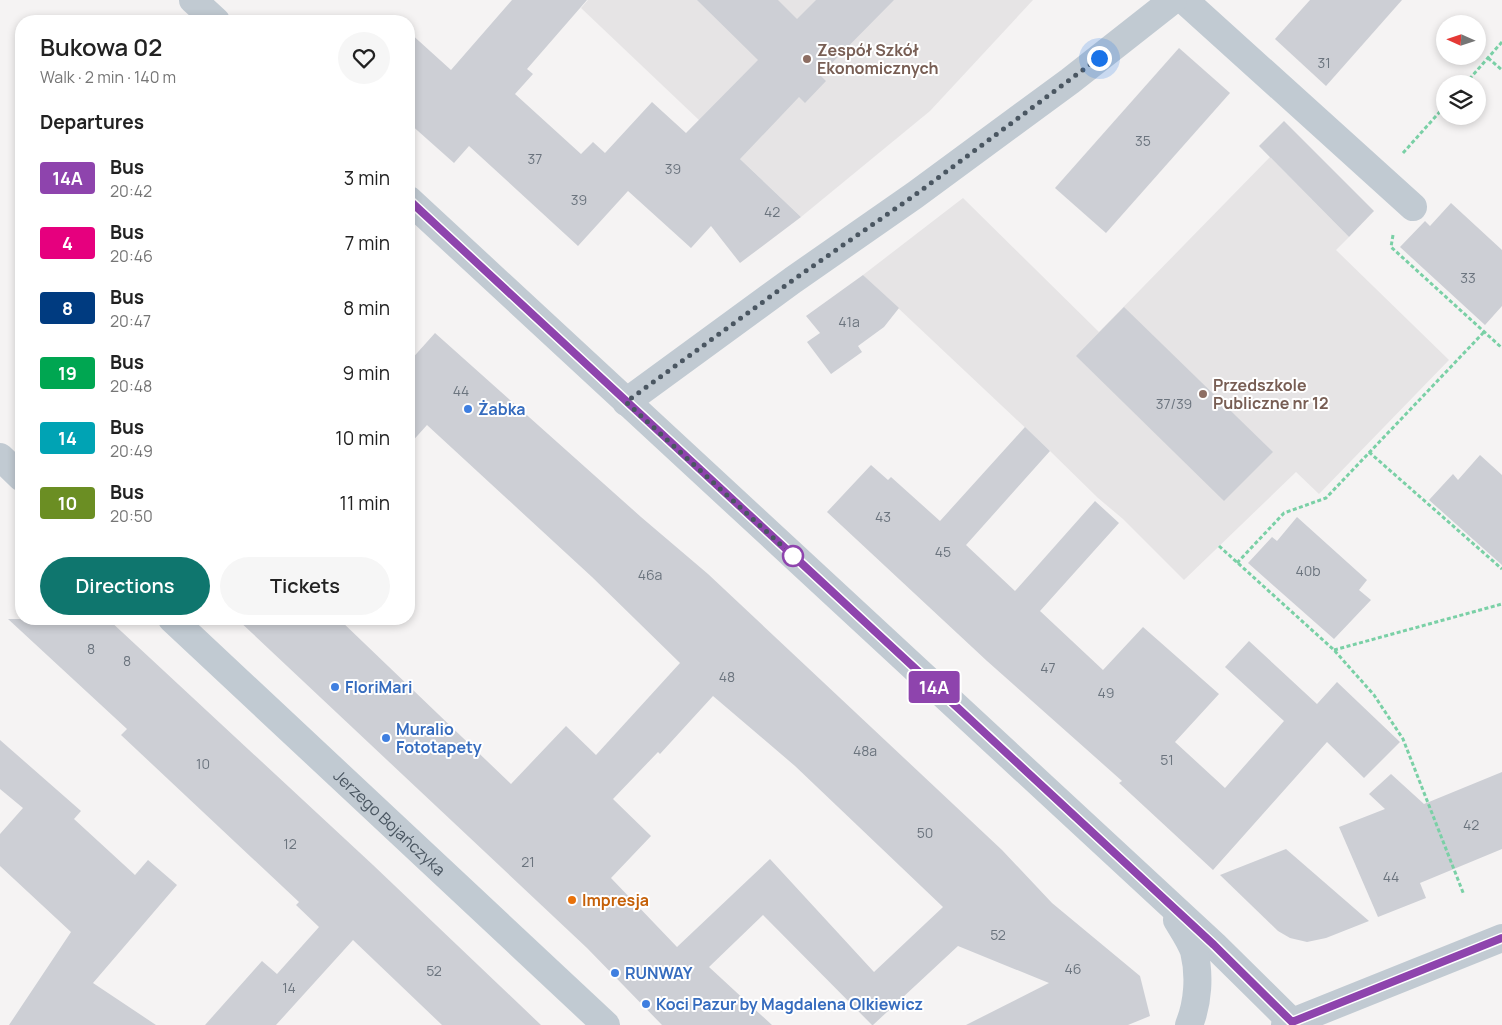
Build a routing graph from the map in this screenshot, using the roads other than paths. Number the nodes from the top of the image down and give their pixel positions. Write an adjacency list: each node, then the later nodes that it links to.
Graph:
1 (193, 0): 4 (street)
2 (1172, 0): 7 (street)
3 (1184, 0): 5 (street)
4 (209, 15)
5 (1397, 192)
6 (415, 206): 7 (street)
7 (626, 402): 11 (street)
8 (0, 457): 9 (street)
9 (15, 471)
10 (178, 625): 14 (street, Jerzego Bojańczyka)
11 (1164, 900): 13 (street); 15 (street)
12 (1502, 938): 13 (street)
13 (1289, 1024)
14 (606, 1025)
15 (1190, 1025)

